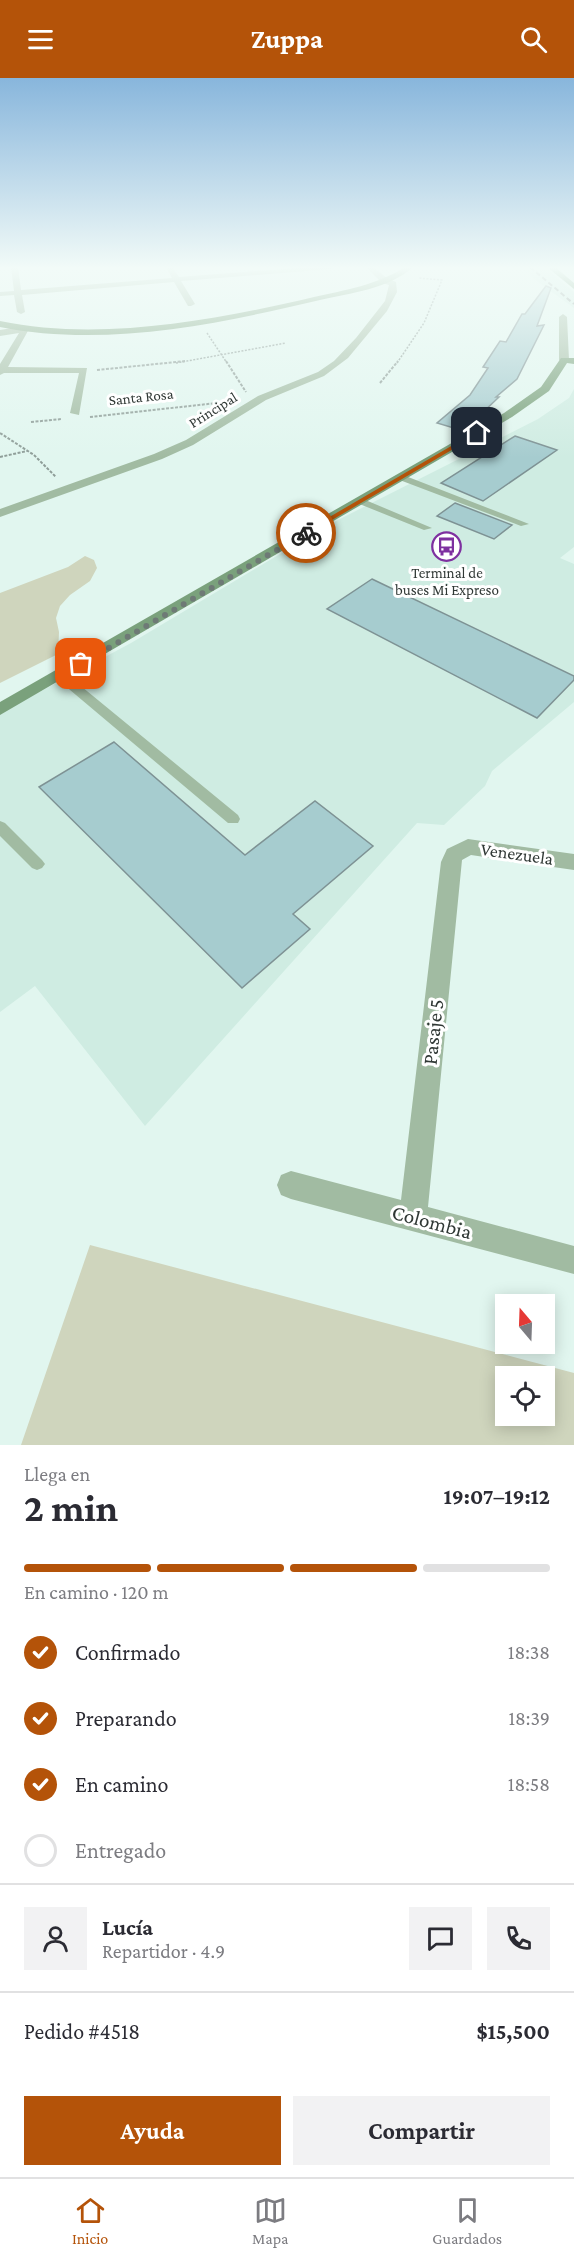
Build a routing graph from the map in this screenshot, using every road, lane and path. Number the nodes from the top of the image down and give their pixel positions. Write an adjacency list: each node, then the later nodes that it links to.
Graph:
1 (23, 331): 9 (street)
2 (205, 331): 7 (path)
3 (366, 331): 12 (street, Principal)
4 (421, 331): 11 (path)
5 (565, 331): 8 (street)
6 (286, 343): 7 (path)
7 (221, 357): 10 (path); 12 (path)
8 (569, 361): 19 (main road)
9 (2, 368): 10 (street)
10 (84, 370): 13 (street)
11 (380, 383)
12 (253, 402): 13 (path, Santa Rosa); 20 (street, Principal)
13 (80, 415)
14 (64, 419): 15 (path)
15 (31, 422)
16 (0, 434): 17 (path)
17 (27, 451): 18 (path); 20 (path)
18 (0, 457)
19 (400, 477): 21 (main road); 23 (lane)
20 (65, 487): 22 (street, Principal)
21 (360, 501): 24 (lane); 25 (main road)
22 (0, 513)
23 (524, 524)
24 (428, 528)
25 (61, 676): 26 (main road); 27 (lane)
26 (0, 709)
27 (233, 819)
28 (0, 828): 31 (lane)
29 (460, 850): 30 (street, Venezuela); 33 (street, Pasaje 5)
30 (574, 862)
31 (37, 864)
32 (291, 1185): 33 (street, Colombia)
33 (413, 1217): 34 (street, Colombia)
34 (574, 1260)

